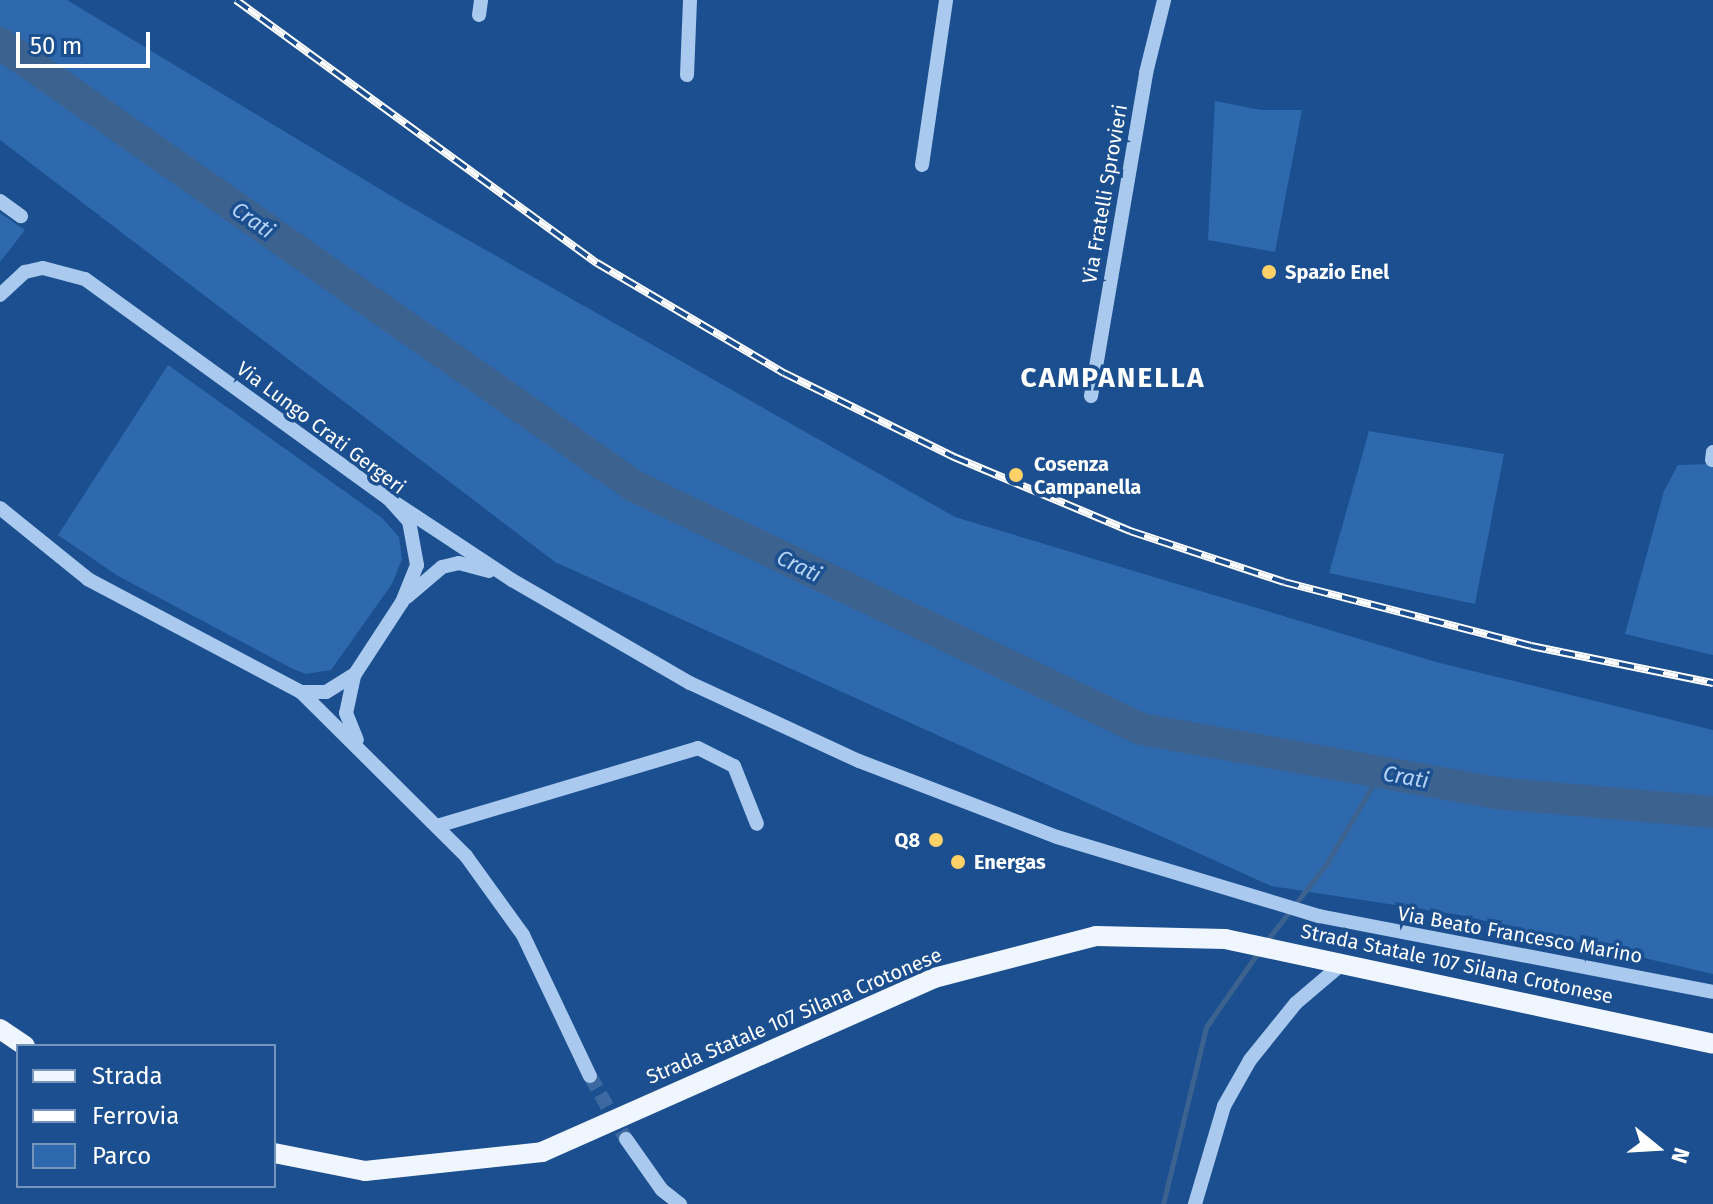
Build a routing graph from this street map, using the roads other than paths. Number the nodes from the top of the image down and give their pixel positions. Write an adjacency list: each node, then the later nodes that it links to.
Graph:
1 (690, 0): 4 (street)
2 (946, 0): 5 (street)
3 (1164, 0): 9 (street, Via Fratelli Sprovieri)
4 (687, 75)
5 (922, 165)
6 (0, 201): 7 (street)
7 (21, 216)
8 (0, 295): 12 (street, Via Lungo Crati Gergeri)
9 (1091, 396)
10 (1713, 452): 11 (street)
11 (1712, 460)
12 (388, 498): 14 (street); 15 (street, Via Lungo Crati Gergeri)
13 (0, 508): 17 (street)
14 (512, 580): 15 (street); 22 (street, Via Beato Francesco Marino)
15 (402, 602): 16 (street, Via Lungo Crati Gergeri)
16 (355, 674): 17 (street, Via Lungo Crati Gergeri); 18 (street)
17 (301, 692): 18 (street)
18 (366, 753): 20 (street)
19 (757, 824): 20 (street)
20 (437, 826): 26 (street)
21 (1342, 964): 25 (main road, Strada Statale 107 Silana Crotonese); 28 (main road, Strada Statale 107 Silana Crotonese); 30 (street)
22 (1713, 992)
23 (0, 1029): 24 (main road)
24 (22, 1044)
25 (1713, 1044)
26 (590, 1076)
27 (626, 1139): 29 (street)
28 (276, 1153)
29 (680, 1204)
30 (1195, 1204)

